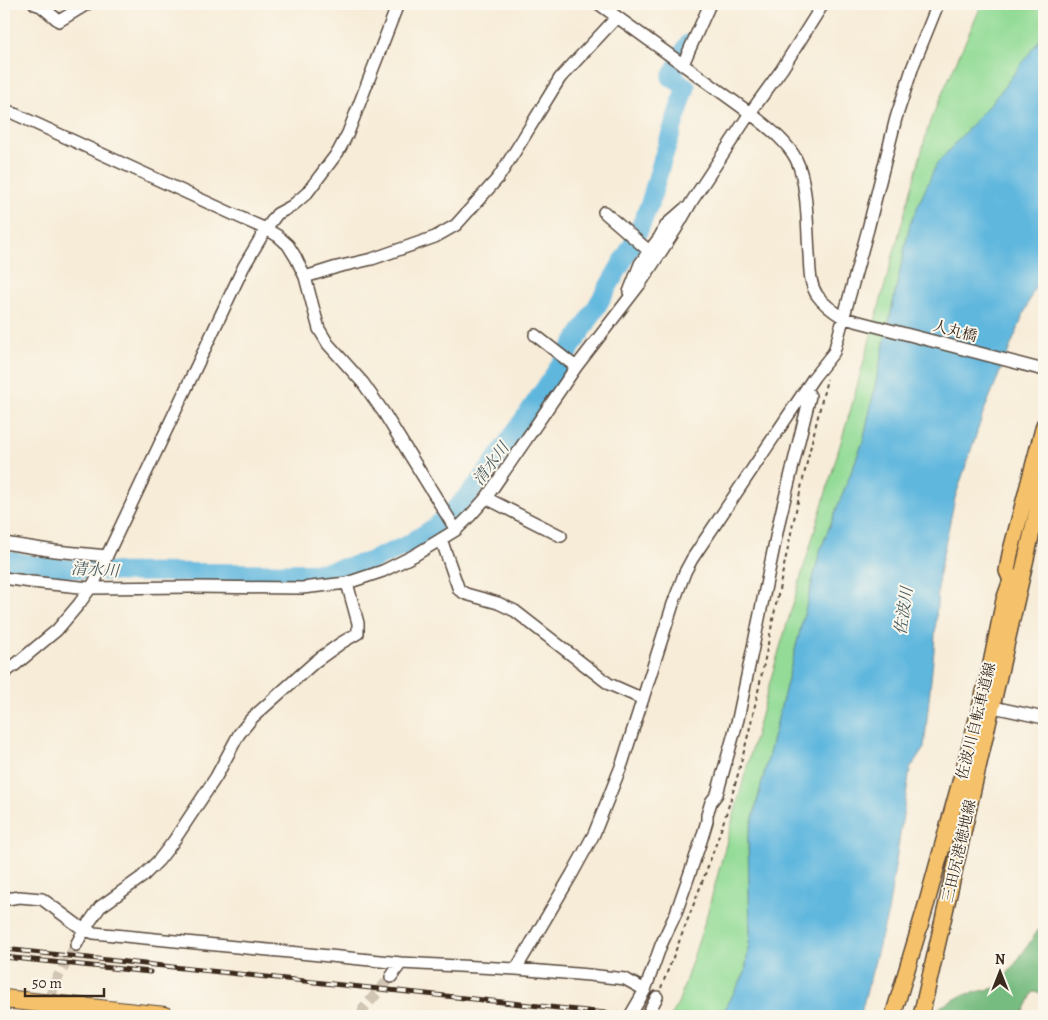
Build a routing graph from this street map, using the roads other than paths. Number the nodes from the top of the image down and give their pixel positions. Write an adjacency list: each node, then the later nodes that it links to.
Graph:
1 (35, 4): 2 (street)
2 (87, 4)
3 (398, 4): 14 (street)
4 (599, 4): 8 (street)
5 (710, 4): 9 (street)
6 (823, 4): 11 (street)
7 (938, 4): 18 (street)
8 (617, 17): 9 (street); 16 (street)
9 (683, 64): 11 (street)
10 (4, 109): 14 (street)
11 (750, 113): 12 (street); 18 (street)
12 (692, 201): 15 (street); 17 (street)
13 (604, 212): 15 (street)
14 (266, 228): 16 (street); 30 (street)
15 (648, 250): 17 (street)
16 (305, 277): 26 (street)
17 (626, 303): 20 (street)
18 (844, 318): 21 (street, 人丸橋); 22 (street)
19 (534, 335): 20 (street)
20 (576, 367): 25 (street)
21 (1044, 370)
22 (806, 389): 36 (street); 45 (street)
23 (1044, 425): 32 (main road, 佐波川自転車道線)
24 (1044, 480): 32 (main road, 三田尻港徳地線)
25 (486, 498): 26 (street); 27 (street)
26 (454, 527): 28 (street)
27 (561, 536)
28 (441, 539): 33 (street); 36 (street)
29 (4, 542): 30 (street)
30 (106, 558): 34 (street)
31 (4, 578): 34 (street)
32 (1016, 582): 37 (main road, 三田尻港徳地線); 51 (main road, 佐波川自転車道線)
33 (347, 583): 34 (street); 40 (street)
34 (92, 586): 35 (street)
35 (4, 673)
36 (643, 699): 43 (street)
37 (993, 707): 38 (street); 52 (main road, 三田尻港徳地線)
38 (1044, 718)
39 (4, 901): 40 (street)
40 (84, 930): 41 (street); 42 (street)
41 (76, 945)
42 (401, 963): 43 (street); 44 (street)
43 (516, 969): 45 (street)
44 (391, 977)
45 (645, 990): 49 (street)
46 (657, 996): 50 (street)
47 (4, 999): 48 (highway)
48 (165, 1016)
49 (630, 1016)
50 (647, 1016)
51 (893, 1016)
52 (921, 1016)

